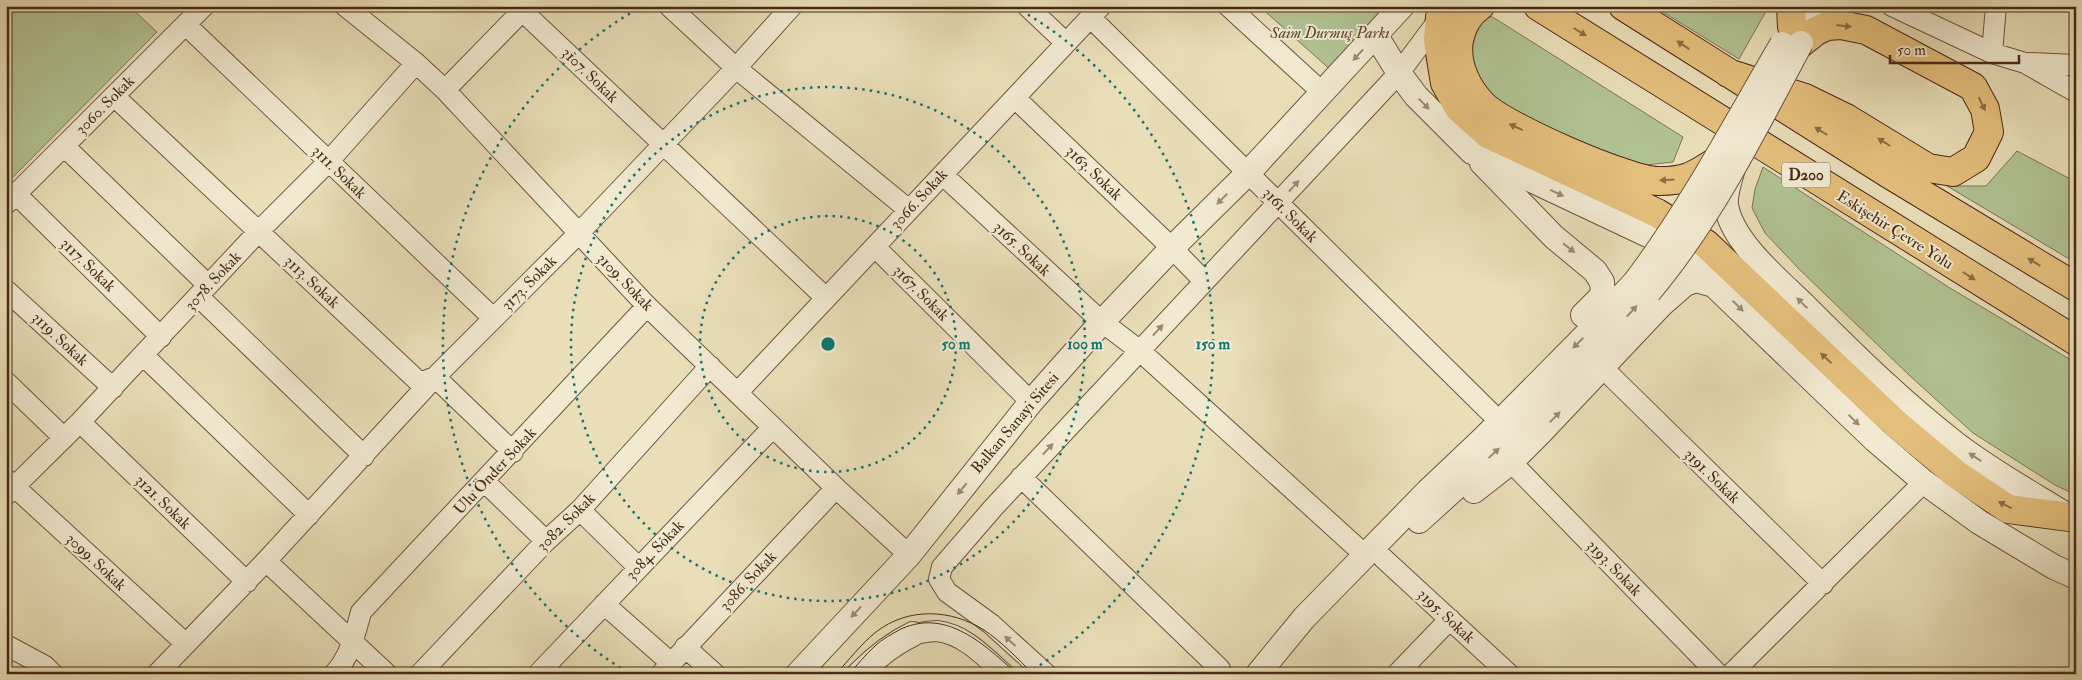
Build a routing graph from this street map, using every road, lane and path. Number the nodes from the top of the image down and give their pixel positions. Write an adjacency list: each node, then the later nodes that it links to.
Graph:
1 (204, 6): 17 (street, 3060. Sokak)
2 (345, 6): 23 (street, 3109. Sokak)
3 (669, 6): 25 (street)
4 (792, 6): 25 (street, 3173. Sokak)
5 (1027, 6): 20 (street)
6 (1228, 6): 30 (street)
7 (1402, 6): 19 (street, Balkan Sanayi Sitesi)
8 (1480, 6): 37 (highway, one-way to 8)
9 (1538, 6): 58 (highway, Eskişehir Çevre Yolu / D200, one-way to 58)
10 (1623, 6): 27 (highway, D200, one-way to 10)
11 (1820, 6): 18 (street)
12 (1892, 6): 21 (street)
13 (1996, 6): 21 (street)
14 (522, 8): 28 (street); 33 (street, 3107. Sokak)
15 (1095, 12): 20 (street, 3066. Sokak); 38 (street, 3161. Sokak)
16 (1445, 12): 26 (street); 83 (highway, one-way to 16)
17 (186, 25): 31 (street, 3060. Sokak); 36 (street, 3111. Sokak)
18 (1791, 30): 27 (highway, one-way to 27); 37 (street, bridge)
19 (1376, 36): 26 (street); 30 (street, Balkan Sanayi Sitesi, one-way to 30)
20 (1066, 43): 32 (street, 3066. Sokak)
21 (1992, 53): 22 (street)
22 (2025, 62): 24 (street); 29 (street)
23 (416, 63): 28 (street, 3109. Sokak); 36 (street, 3078. Sokak)
24 (2076, 65)
25 (736, 68): 33 (street, 3173. Sokak); 42 (street)
26 (1399, 73): 35 (street, one-way to 35); 41 (street, one-way to 26)
27 (1728, 73): 50 (highway, D200, one-way to 27)
28 (446, 90): 44 (street, 3109. Sokak)
29 (2076, 92)
30 (1323, 93): 38 (street, Balkan Sanayi Sitesi)
31 (114, 96): 34 (street, 3060. Sokak); 43 (street, 3113. Sokak)
32 (1015, 98): 39 (street, 3066. Sokak); 46 (street, 3163. Sokak)
33 (663, 144): 44 (street, 3173. Sokak); 53 (street, 3107. Sokak)
34 (64, 146): 40 (street, 3060. Sokak); 52 (street)
35 (1472, 152): 48 (street, one-way to 48); 68 (street, one-way to 68)
36 (328, 162): 43 (street, 3078. Sokak); 55 (street, 3111. Sokak)
37 (1723, 166): 49 (street, bridge); 83 (street, one-way to 37)
38 (1248, 173): 41 (street, 3161. Sokak); 46 (street, Balkan Sanayi Sitesi, one-way to 46)
39 (943, 175): 42 (street, 3066. Sokak); 56 (street, 3165. Sokak)
40 (11, 199): 57 (street, 3117. Sokak)
41 (1278, 203): 47 (street); 68 (street, 3161. Sokak)
42 (909, 210): 45 (street, 3066. Sokak)
43 (258, 232): 52 (street, 3078. Sokak); 63 (street, 3113. Sokak)
44 (580, 233): 54 (street, 3109. Sokak); 55 (street, 3173. Sokak)
45 (875, 247): 53 (street, 3066. Sokak); 67 (street, 3167. Sokak)
46 (1172, 248): 47 (street, 3163. Sokak); 56 (street, Balkan Sanayi Sitesi)
47 (1204, 281): 59 (street, one-way to 47)
48 (1717, 286): 62 (street); 77 (street, one-way to 77)
49 (1642, 287): 80 (street, one-way to 80); 84 (street, one-way to 49)
50 (2076, 287)
51 (6, 290): 65 (street, 3119. Sokak)
52 (203, 290): 57 (street, 3078. Sokak); 73 (street)
53 (826, 298): 66 (street, 3066. Sokak)
54 (647, 306): 61 (street, 3109. Sokak); 72 (street, Ulu Önder Sokak)
55 (493, 318): 63 (street, 3173. Sokak)
56 (1102, 322): 59 (street, 3165. Sokak); 67 (street, Balkan Sanayi Sitesi)
57 (161, 337): 60 (street, 3078. Sokak)
58 (2076, 341)
59 (1139, 350): 75 (street, one-way to 59); 87 (street, 3195. Sokak)
60 (144, 356): 65 (street, 3078. Sokak); 82 (street)
61 (710, 366): 66 (street, 3109. Sokak); 81 (street, 3082. Sokak)
62 (1603, 366): 74 (street, one-way to 62); 92 (street, 3191. Sokak)
63 (435, 378): 72 (street); 73 (street, 3173. Sokak)
64 (6, 382): 71 (street)
65 (113, 388): 69 (street, 3078. Sokak)
66 (738, 392): 70 (street, 3109. Sokak)
67 (1031, 402): 86 (street, Balkan Sanayi Sitesi, one-way to 86)
68 (1490, 412): 80 (street)
69 (80, 422): 71 (street, 3078. Sokak); 91 (street, 3121. Sokak)
70 (772, 426): 79 (street, 3109. Sokak); 89 (street, 3084. Sokak)
71 (64, 438): 78 (street, 3078. Sokak)
72 (513, 452): 76 (street, Ulu Önder Sokak)
73 (364, 456): 82 (street, 3173. Sokak)
74 (1511, 462): 84 (street); 118 (street, 3193. Sokak)
75 (1021, 477): 101 (street); 113 (street, one-way to 75)
76 (485, 482): 85 (street); 96 (street, Ulu Önder Sokak)
77 (1924, 482): 90 (street); 92 (street)
78 (9, 487): 97 (street, 3099. Sokak)
79 (836, 488): 86 (street, 3109. Sokak); 99 (street, 3086. Sokak)
80 (1428, 491): 87 (street)
81 (580, 510): 85 (street, 3082. Sokak); 89 (street)
82 (309, 515): 88 (street, 3173. Sokak)
83 (2073, 519)
84 (1421, 520): 87 (street)
85 (546, 541): 107 (street, 3082. Sokak)
86 (909, 554): 110 (street, Balkan Sanayi Sitesi, one-way to 110)
87 (1374, 556): 94 (street, 3195. Sokak); 114 (street); 115 (street)
88 (266, 561): 91 (street, 3173. Sokak); 96 (street)
89 (638, 567): 93 (street, 3084. Sokak)
90 (2076, 577)
91 (247, 582): 97 (street, 3173. Sokak)
92 (1823, 584): 119 (street)
93 (604, 604): 100 (street); 108 (street, 3084. Sokak)
94 (1450, 619): 116 (street); 117 (street, 3195. Sokak)
95 (913, 634): 111 (street); 112 (street)
96 (353, 642): 105 (street, Ulu Önder Sokak); 106 (street)
97 (186, 644): 104 (street, 3173. Sokak)
98 (8, 647): 102 (street); 103 (street)
99 (686, 647): 100 (street, 3086. Sokak); 109 (street)
100 (666, 668)
101 (1220, 669)
102 (30, 674)
103 (53, 674)
104 (157, 674)
105 (334, 674)
106 (387, 674)
107 (420, 674)
108 (538, 674)
109 (715, 674)
110 (798, 674)
111 (860, 674)
112 (1004, 674)
113 (1046, 674)
114 (1258, 674)
115 (1275, 674)
116 (1397, 674)
117 (1509, 674)
118 (1718, 674)
119 (1731, 674)

